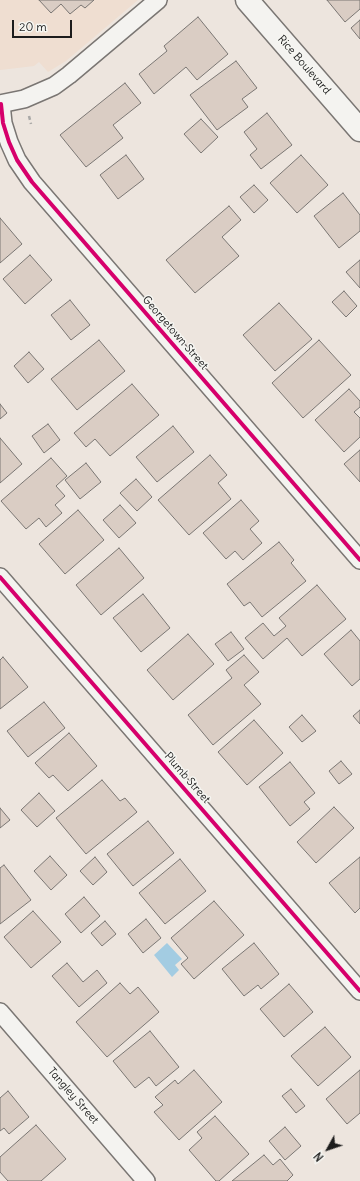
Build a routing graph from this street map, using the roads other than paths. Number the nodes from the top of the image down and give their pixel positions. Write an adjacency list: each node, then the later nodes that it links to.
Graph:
1 (158, 0): 3 (street)
2 (247, 0): 4 (street, Rice Boulevard)
3 (1, 104): 5 (street, Georgetown Street)
4 (360, 130)
5 (360, 560)
6 (0, 577): 7 (street, Plumb Street)
7 (360, 992)
8 (0, 1012): 9 (street, Tangley Street)
9 (146, 1181)

